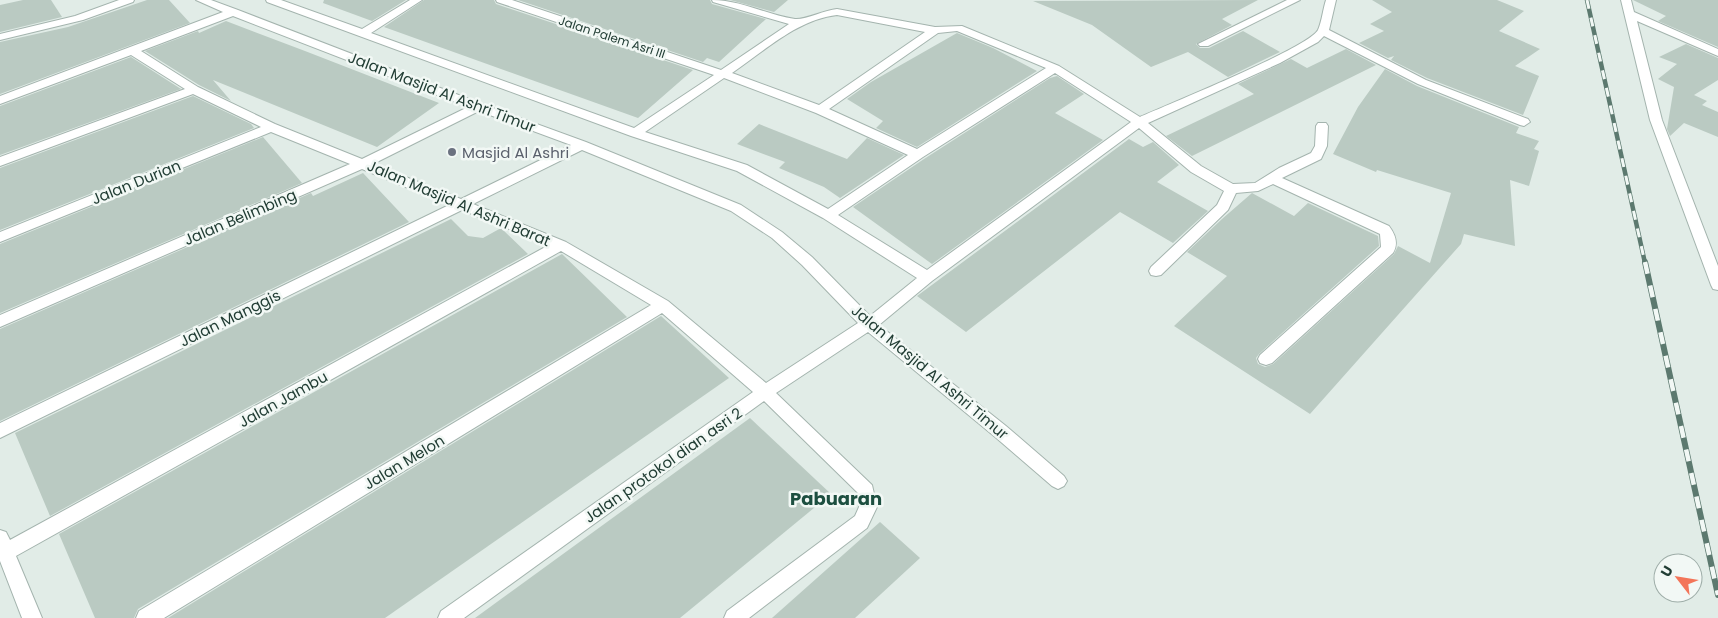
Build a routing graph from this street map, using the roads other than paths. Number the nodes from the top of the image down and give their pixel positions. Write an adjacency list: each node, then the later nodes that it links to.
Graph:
1 (129, 0): 16 (street)
2 (201, 0): 10 (street, Jalan Masjid Al Ashri Timur)
3 (271, 0): 15 (street)
4 (417, 0): 15 (street)
5 (501, 0): 21 (street, Jalan Palem Asri III)
6 (717, 0): 12 (street)
7 (1296, 0): 17 (street)
8 (1331, 0): 14 (street)
9 (1626, 0): 11 (street)
10 (234, 12): 18 (street); 24 (street, Jalan Masjid Al Ashri Timur)
11 (1631, 14): 19 (street); 43 (street)
12 (798, 23): 13 (street); 21 (street)
13 (935, 30): 20 (street); 25 (street)
14 (1323, 31): 26 (street, Jalan protokol dian asri 2); 27 (street)
15 (362, 34): 30 (street)
16 (0, 37)
17 (1204, 44)
18 (131, 50): 22 (street, Jalan Masjid Al Ashri Barat); 23 (street)
19 (1718, 53)
20 (1055, 68): 26 (street); 32 (street)
21 (723, 74): 25 (street, Jalan Palem Asri III); 30 (street)
22 (194, 90): 28 (street, Jalan Masjid Al Ashri Barat); 33 (street)
23 (0, 100)
24 (478, 107): 31 (street, Jalan Masjid Al Ashri Timur); 34 (street, Jalan Belimbing)
25 (820, 110): 32 (street, Jalan Palem Asri III)
26 (1140, 122): 36 (street); 42 (street, Jalan protokol dian asri 2)
27 (1524, 122)
28 (271, 126): 34 (street, Jalan Masjid Al Ashri Barat); 39 (street, Jalan Durian)
29 (1322, 126): 35 (street)
30 (635, 134): 38 (street)
31 (582, 145): 37 (street, Jalan Manggis); 46 (street, Jalan Masjid Al Ashri Timur)
32 (918, 154): 38 (street)
33 (0, 162)
34 (364, 163): 37 (street, Jalan Masjid Al Ashri Barat); 45 (street, Jalan Belimbing)
35 (1273, 179): 36 (street); 47 (street)
36 (1231, 189): 41 (street)
37 (460, 205): 40 (street, Jalan Masjid Al Ashri Barat); 49 (street, Jalan Manggis)
38 (828, 215): 42 (street)
39 (0, 237)
40 (561, 245): 44 (street, Jalan Masjid Al Ashri Barat); 51 (street, Jalan Jambu)
41 (1156, 271)
42 (927, 277): 46 (street, Jalan protokol dian asri 2)
43 (1718, 285)
44 (662, 306): 48 (street, Jalan Masjid Al Ashri Barat); 53 (street, Jalan Melon)
45 (0, 321)
46 (875, 321): 48 (street, Jalan protokol dian asri 2); 50 (street, Jalan Masjid Al Ashri Timur)
47 (1266, 359)
48 (766, 392): 54 (street, Jalan protokol dian asri 2); 55 (street, Jalan Masjid Al Ashri Barat)
49 (0, 431)
50 (1058, 481)
51 (3, 545): 52 (street)
52 (32, 618)
53 (146, 618)
54 (448, 618)
55 (734, 618)

